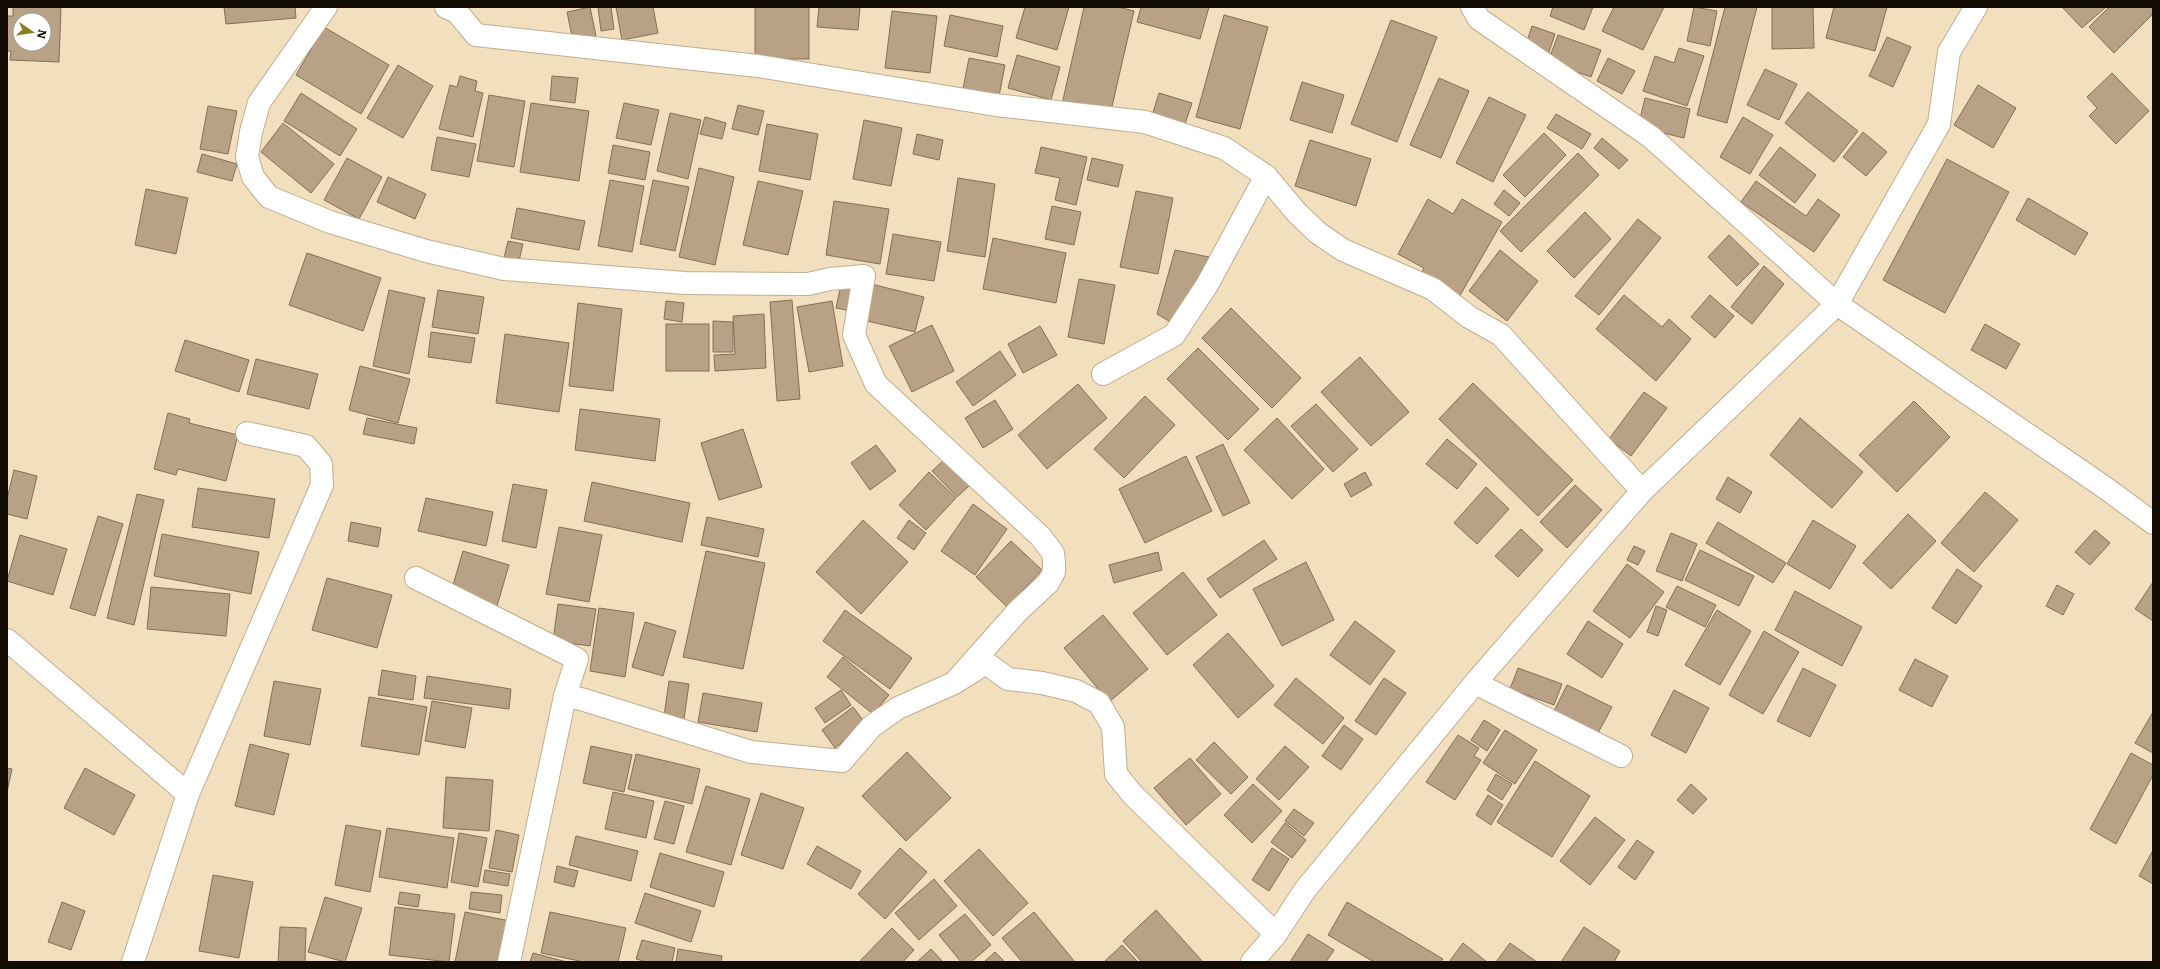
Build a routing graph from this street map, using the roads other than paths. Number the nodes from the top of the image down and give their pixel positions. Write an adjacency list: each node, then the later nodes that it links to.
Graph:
1 (326, 7): 14 (street)
2 (446, 7): 5 (street)
3 (1472, 7): 6 (street)
4 (1976, 7): 6 (street)
5 (1266, 176): 7 (street); 9 (street)
6 (1837, 304): 9 (street); 10 (street)
7 (1103, 374)
8 (247, 432): 17 (street)
9 (1642, 492): 13 (street)
10 (2153, 523)
11 (416, 578): 15 (street)
12 (7, 640): 17 (street)
13 (1474, 683): 16 (street); 18 (street)
14 (954, 684): 15 (street); 18 (street)
15 (564, 696): 20 (street)
16 (1620, 756)
17 (188, 794): 19 (street)
18 (1276, 934): 21 (street)
19 (133, 962)
20 (509, 962)
21 (1252, 962)

